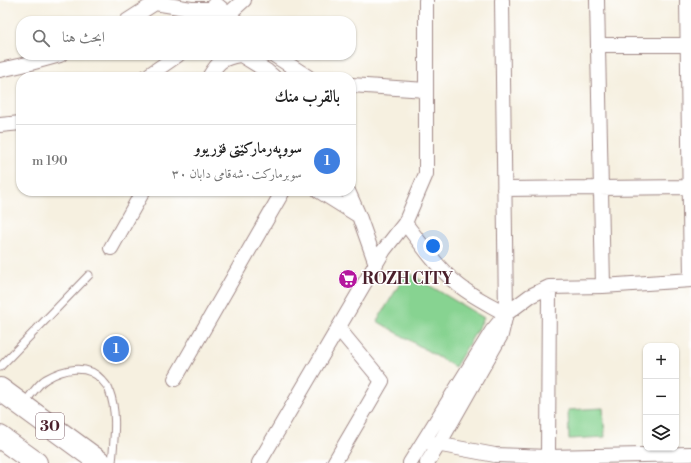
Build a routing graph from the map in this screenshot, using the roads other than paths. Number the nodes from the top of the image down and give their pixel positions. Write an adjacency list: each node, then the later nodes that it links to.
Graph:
1 (244, 0): 6 (street)
2 (426, 0): 21 (street)
3 (502, 0): 26 (street)
4 (597, 0): 8 (street)
5 (687, 0): 9 (street)
6 (224, 13): 7 (street)
7 (135, 16)
8 (598, 45): 9 (street); 25 (street)
9 (688, 45): 24 (street)
10 (42, 60): 15 (street)
11 (171, 60): 16 (street)
12 (223, 60): 17 (street)
13 (249, 60): 18 (street)
14 (282, 60): 19 (street)
15 (0, 70)
16 (153, 72)
17 (212, 72)
18 (269, 72)
19 (300, 72)
20 (356, 85): 21 (street)
21 (426, 90): 32 (street)
22 (16, 123): 23 (street)
23 (0, 125)
24 (690, 187): 25 (street); 36 (street)
25 (601, 188): 26 (street); 37 (street)
26 (504, 189): 39 (street)
27 (140, 196): 33 (street)
28 (280, 196): 42 (street)
29 (327, 196): 31 (street)
30 (350, 196): 31 (street)
31 (359, 216): 34 (street)
32 (405, 223): 34 (street); 39 (street)
33 (111, 248)
34 (376, 264): 40 (street)
35 (89, 275): 41 (lane)
36 (691, 280): 37 (street)
37 (602, 286): 38 (street)
38 (549, 287): 39 (street); 49 (street)
39 (506, 314): 46 (street); 47 (street)
40 (338, 328): 53 (street); 54 (street)
41 (0, 367)
42 (175, 379)
43 (0, 389): 44 (main road, 30)
44 (22, 406): 51 (main road, 30); 52 (lane)
45 (0, 437): 50 (main road, 30)
46 (424, 442): 47 (street); 55 (street)
47 (439, 444): 49 (street); 56 (street)
48 (691, 454): 49 (street)
49 (548, 457)
50 (36, 463)
51 (100, 463)
52 (112, 463)
53 (259, 463)
54 (334, 463)
55 (411, 463)
56 (427, 463)

